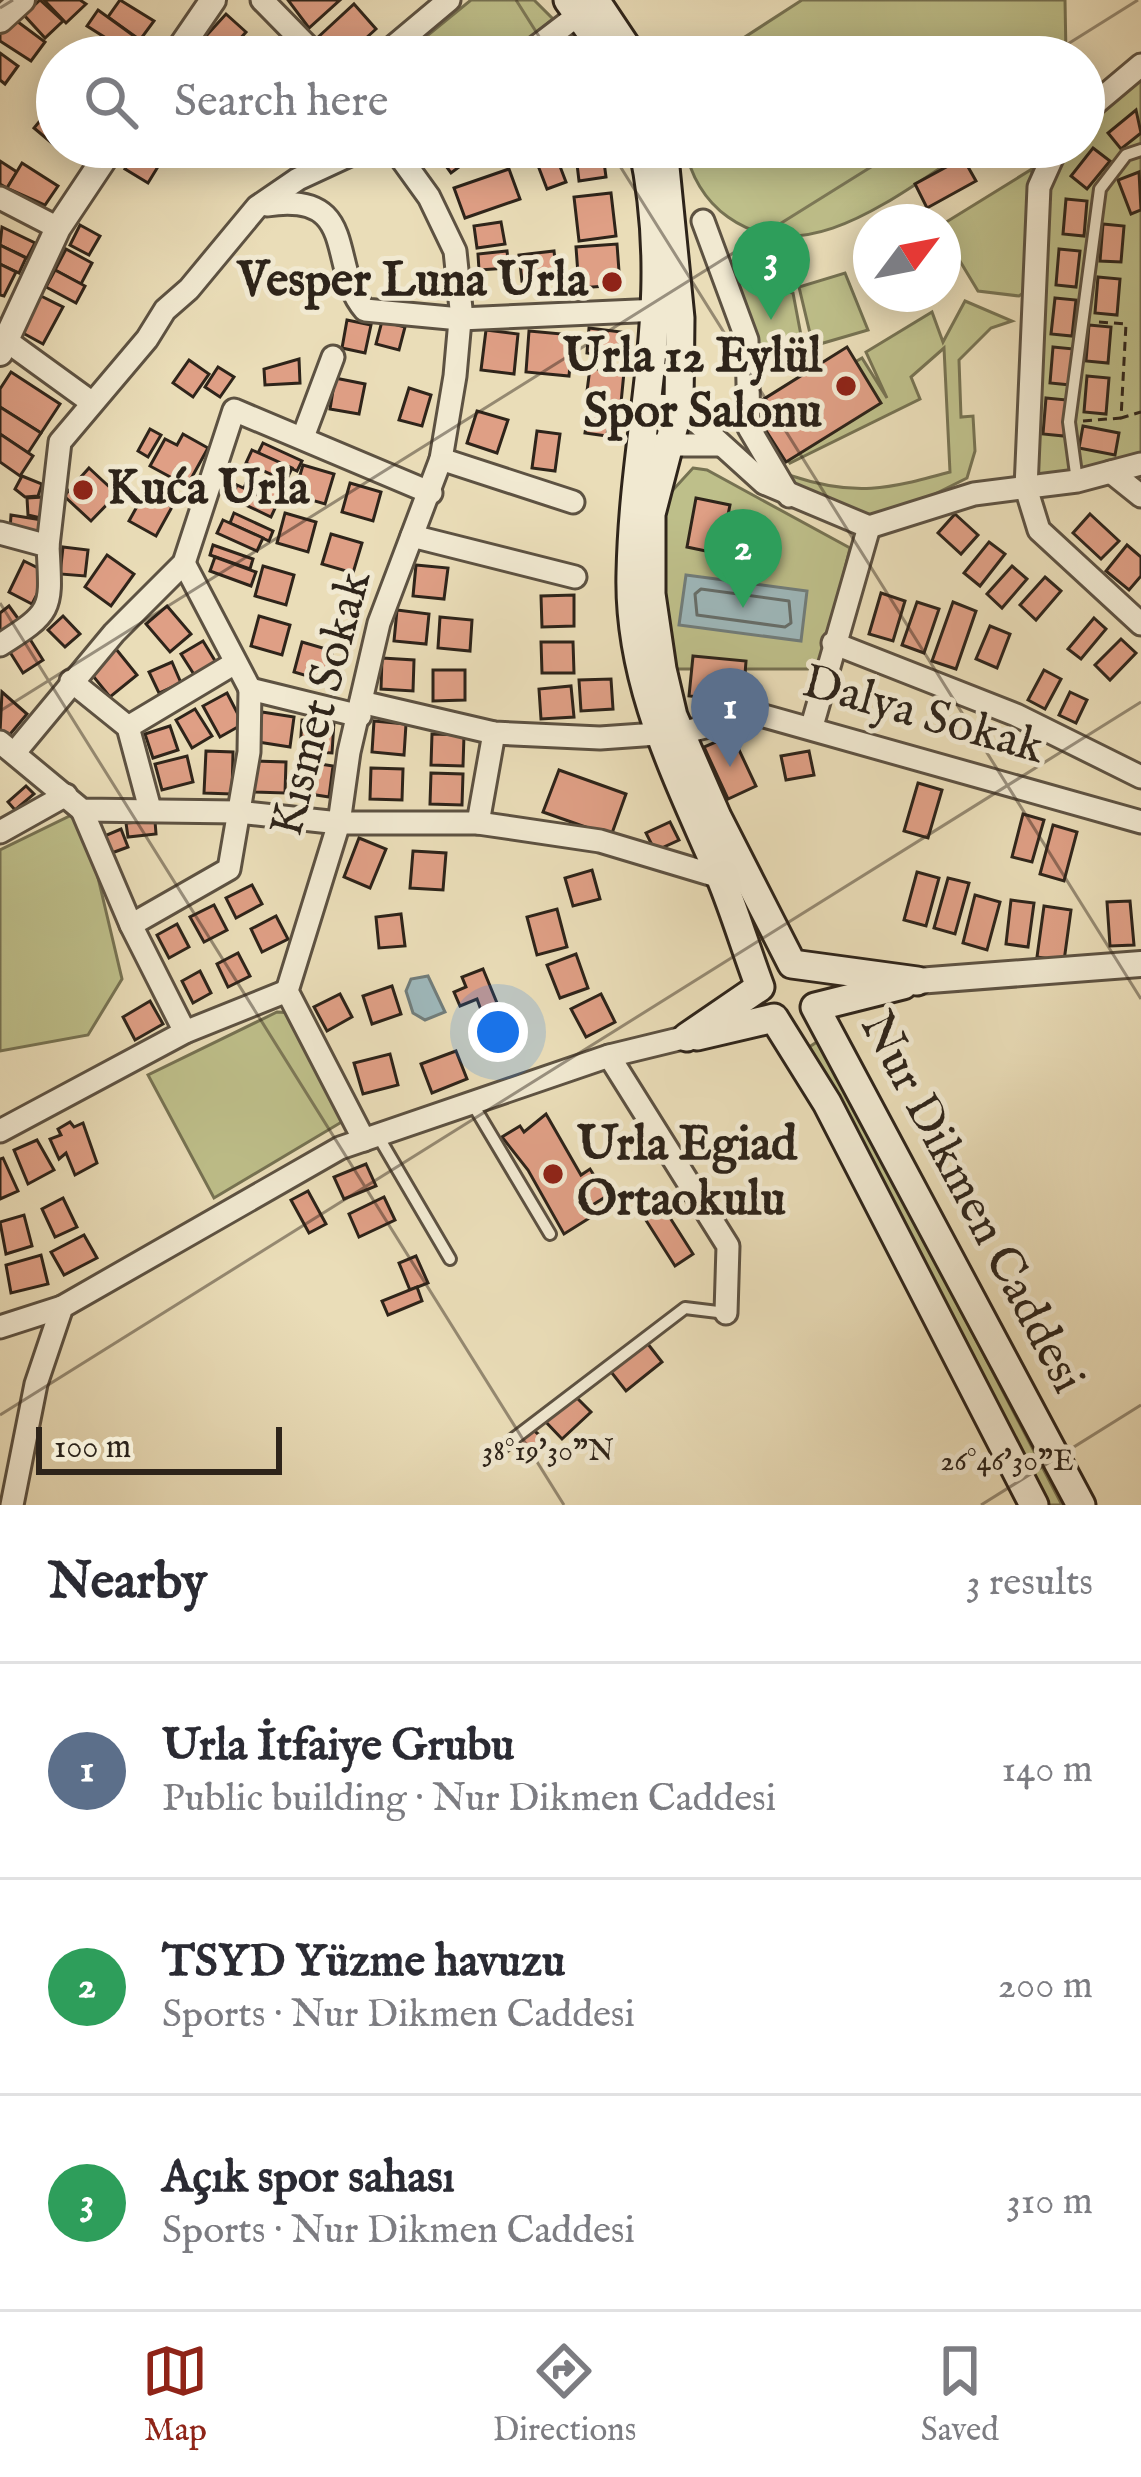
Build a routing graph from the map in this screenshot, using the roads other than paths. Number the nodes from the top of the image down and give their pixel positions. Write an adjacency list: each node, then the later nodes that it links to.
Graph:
1 (22, 0): 6 (street)
2 (213, 0): 7 (street)
3 (262, 0): 8 (street)
4 (449, 0): 9 (street)
5 (581, 5): 10 (street); 11 (main road); 12 (main road)
6 (0, 20)
7 (188, 36)
8 (297, 36)
9 (406, 36)
10 (546, 36)
11 (597, 36)
12 (612, 36)
13 (1141, 65): 14 (street)
14 (1105, 95)
15 (1141, 150): 39 (lane)
16 (98, 168): 25 (street)
17 (322, 168): 23 (street)
18 (410, 168): 27 (street, Kısmet Sokak)
19 (648, 168): 26 (main road)
20 (665, 168): 32 (main road)
21 (1048, 168): 40 (street)
22 (0, 198): 25 (street)
23 (257, 207): 27 (street); 30 (street)
24 (703, 221): 43 (street)
25 (58, 228): 28 (street)
26 (659, 310): 27 (street); 31 (main road)
27 (460, 319): 36 (street, Kısmet Sokak)
28 (2, 343): 30 (street)
29 (333, 357): 33 (street)
30 (91, 402): 48 (street)
31 (649, 405): 32 (street); 34 (main road)
32 (679, 406): 34 (main road); 35 (street)
33 (303, 436): 41 (street); 49 (street)
34 (658, 445): 35 (street); 61 (main road)
35 (720, 445): 43 (street)
36 (441, 459): 41 (street, Kısmet Sokak); 44 (street)
37 (1141, 464): 38 (street)
38 (1112, 472): 39 (street); 42 (street)
39 (1077, 481): 40 (street)
40 (1025, 488): 45 (street); 51 (street)
41 (430, 493): 47 (street, Kısmet Sokak)
42 (1141, 496)
43 (790, 497): 45 (street)
44 (573, 502)
45 (869, 527): 52 (street)
46 (0, 533): 48 (street)
47 (412, 536): 50 (street); 57 (street, Kısmet Sokak)
48 (48, 546): 53 (street)
49 (184, 562): 54 (street); 55 (street)
50 (575, 577)
51 (1141, 624)
52 (833, 644): 58 (street); 63 (street)
53 (0, 645)
54 (235, 663): 56 (street); 59 (street)
55 (71, 681): 59 (street); 62 (street)
56 (250, 689): 57 (street, Dalya Sokak); 66 (street)
57 (360, 709): 60 (street, Dalya Sokak); 68 (street, Kısmet Sokak)
58 (812, 726): 61 (street, Dalya Sokak); 67 (street, Dalya Sokak)
59 (128, 728): 65 (street)
60 (494, 733): 61 (street, Dalya Sokak); 69 (street)
61 (669, 734): 71 (main road); 73 (main road)
62 (8, 746): 64 (street)
63 (1141, 777)
64 (74, 802): 65 (street); 70 (street); 72 (street)
65 (150, 808): 66 (street)
66 (238, 812): 68 (street); 72 (street)
67 (1141, 822)
68 (339, 823): 69 (street); 77 (street, Kısmet Sokak)
69 (478, 823): 71 (street)
70 (0, 832)
71 (720, 877): 76 (main road)
72 (131, 925): 80 (street)
73 (792, 964): 75 (main road); 76 (main road); 78 (main road)
74 (1141, 964): 75 (street)
75 (916, 981): 78 (main road)
76 (760, 987): 79 (main road); 81 (main road)
77 (287, 991): 80 (street); 85 (street)
78 (815, 1007): 79 (main road); 94 (main road, Nur Dikmen Caddesi)
79 (775, 1018): 81 (main road); 93 (main road, Nur Dikmen Caddesi)
80 (185, 1032): 84 (street)
81 (687, 1037): 82 (street)
82 (609, 1056): 83 (street); 89 (street)
83 (472, 1103): 85 (street); 86 (lane)
84 (0, 1131)
85 (371, 1138): 87 (lane); 88 (street)
86 (550, 1234)
87 (450, 1259)
88 (62, 1307): 90 (street); 92 (street)
89 (726, 1313): 91 (lane)
90 (2, 1319)
91 (499, 1450)
92 (12, 1505)
93 (1034, 1505)
94 (1081, 1505)

